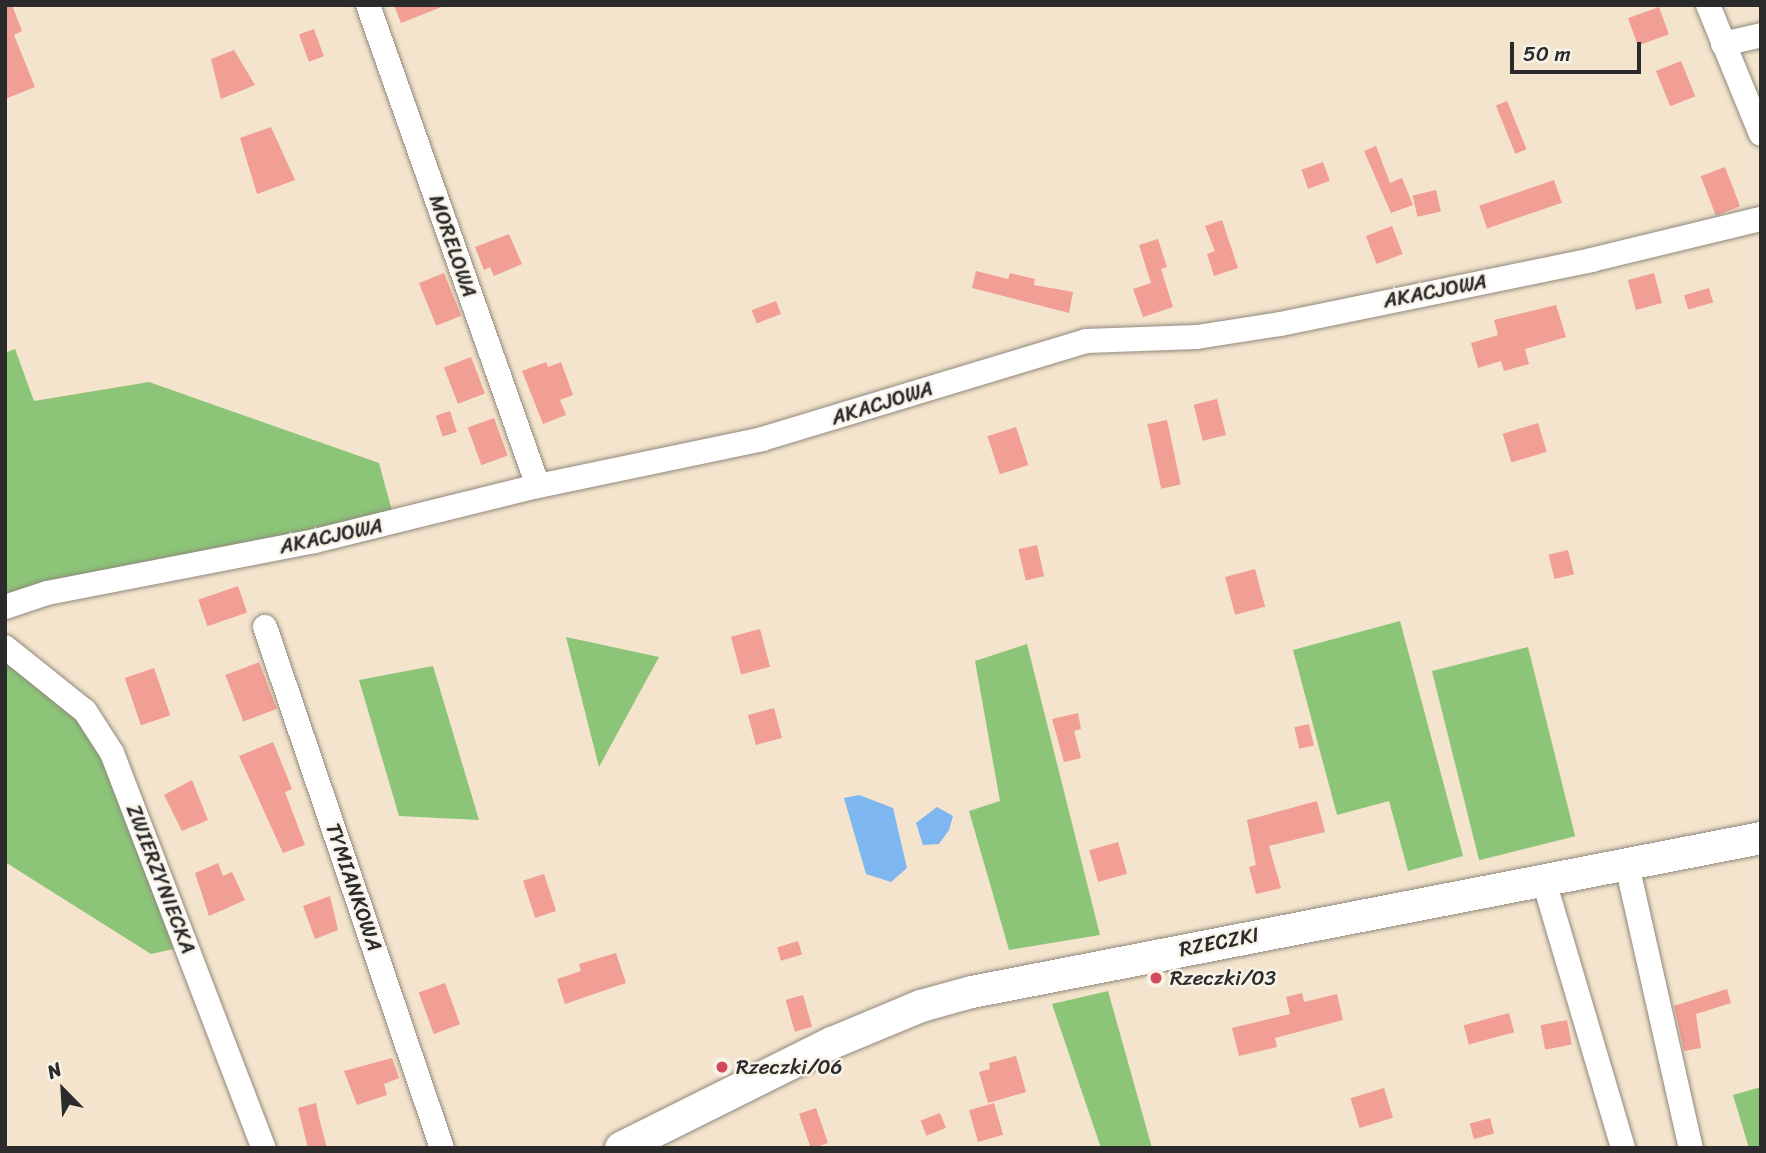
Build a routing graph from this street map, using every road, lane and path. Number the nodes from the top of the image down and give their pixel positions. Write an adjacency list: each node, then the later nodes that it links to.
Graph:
1 (368, 5): 7 (street, MORELOWA)
2 (1708, 5): 4 (street)
3 (1761, 35): 4 (street)
4 (1723, 44): 5 (street)
5 (1761, 134)
6 (1761, 219): 7 (street, AKACJOWA)
7 (538, 486): 8 (street, AKACJOWA)
8 (5, 607)
9 (265, 627): 15 (street, TYMIANKOWA)
10 (5, 647): 14 (street, ZWIERZYNIECKA)
11 (1761, 838): 12 (main road, RZECZKI)
12 (1628, 865): 13 (main road, RZECZKI); 18 (street)
13 (1545, 881): 16 (main road, RZECZKI); 17 (street)
14 (264, 1148)
15 (442, 1148)
16 (621, 1148)
17 (1623, 1148)
18 (1691, 1148)

